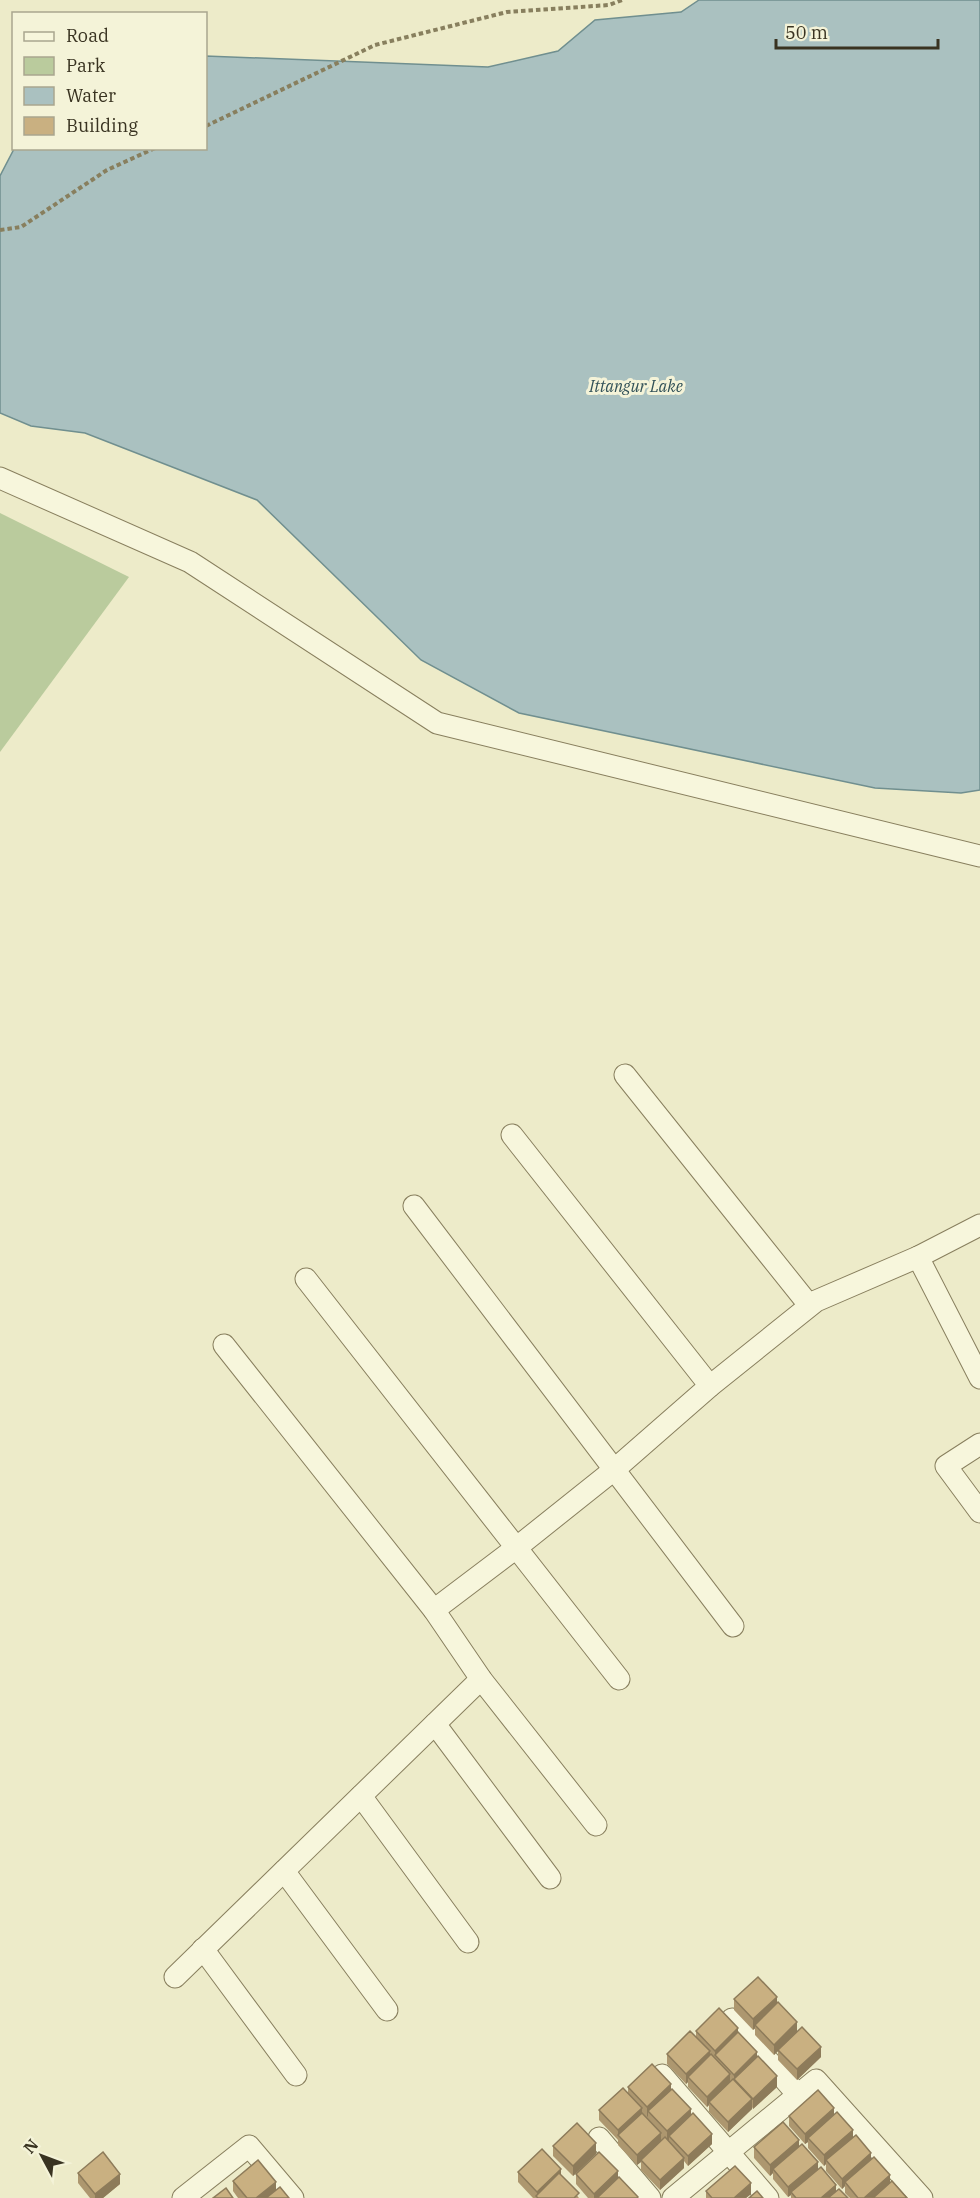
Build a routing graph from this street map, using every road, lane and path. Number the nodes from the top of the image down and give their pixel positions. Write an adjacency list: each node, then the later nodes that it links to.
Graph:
1 (622, 0): 2 (path)
2 (207, 126)
3 (151, 150): 4 (path)
4 (0, 230)
5 (0, 478): 6 (street)
6 (980, 856)
7 (625, 1075): 13 (street)
8 (512, 1135): 16 (street)
9 (414, 1206): 18 (street)
10 (980, 1225): 11 (street)
11 (918, 1257): 13 (street); 15 (street)
12 (306, 1279): 20 (street)
13 (809, 1305): 16 (street)
14 (224, 1345): 21 (street)
15 (980, 1378)
16 (710, 1386): 18 (street)
17 (980, 1444): 19 (street)
18 (615, 1468): 20 (street); 22 (street)
19 (980, 1512)
20 (516, 1548): 21 (street); 24 (street)
21 (434, 1610): 23 (street)
22 (733, 1626)
23 (481, 1679): 25 (street); 27 (street)
24 (619, 1679)
25 (435, 1724): 26 (street); 29 (street)
26 (361, 1796): 28 (street); 30 (street)
27 (596, 1825)
28 (284, 1871): 31 (street); 33 (street)
29 (550, 1878)
30 (468, 1942)
31 (203, 1950): 32 (street); 35 (street)
32 (175, 1977)
33 (387, 2010)
34 (732, 2019): 37 (street)
35 (296, 2075)
36 (663, 2075): 39 (street)
37 (798, 2095): 39 (street); 45 (street)
38 (598, 2138): 42 (street)
39 (730, 2151): 43 (street); 44 (street)
40 (183, 2198): 41 (street)
41 (293, 2198)
42 (650, 2198)
43 (673, 2198)
44 (768, 2198)
45 (922, 2198)

